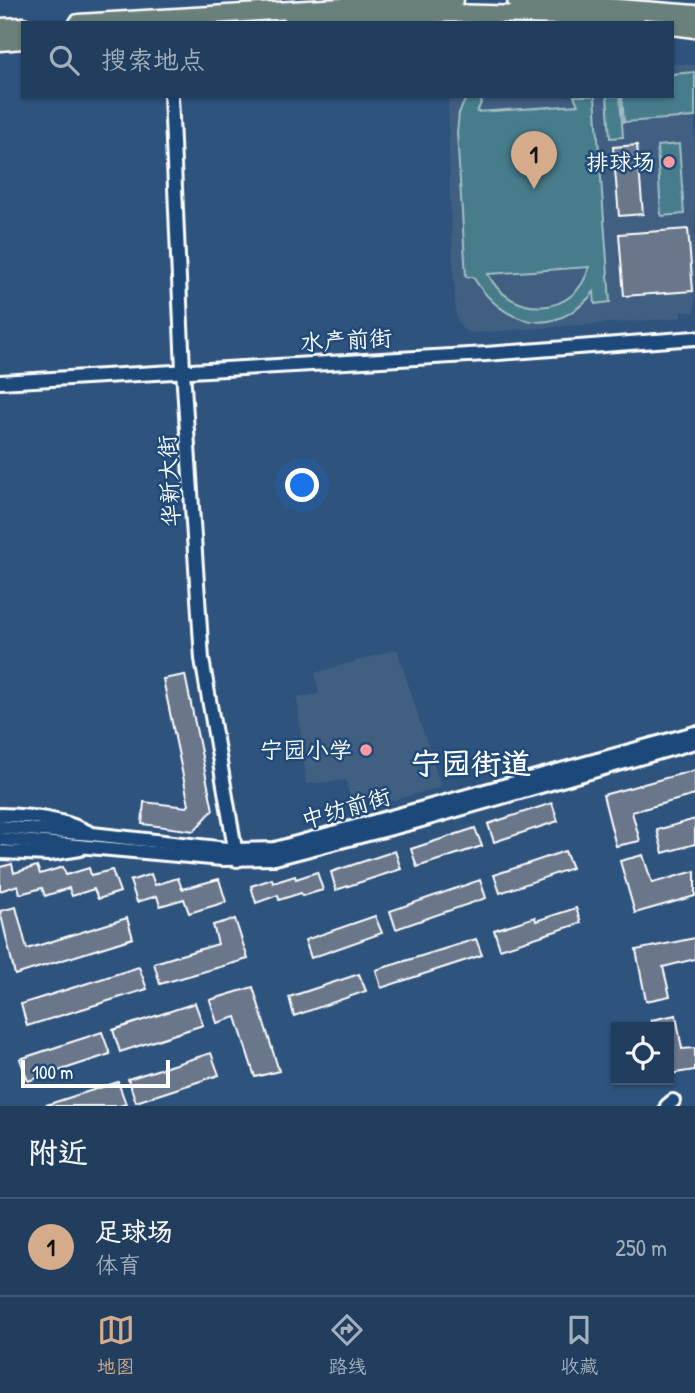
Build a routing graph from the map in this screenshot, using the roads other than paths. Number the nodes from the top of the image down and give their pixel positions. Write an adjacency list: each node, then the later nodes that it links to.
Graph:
1 (454, 0): 5 (main road)
2 (516, 0): 3 (main road)
3 (658, 5): 4 (main road)
4 (695, 14)
5 (167, 20): 6 (main road)
6 (137, 21)
7 (323, 21): 8 (main road)
8 (616, 21)
9 (21, 26): 11 (main road)
10 (674, 26): 12 (main road)
11 (0, 27)
12 (695, 29)
13 (21, 40): 14 (main road)
14 (0, 42)
15 (171, 98): 17 (street, 华新大街)
16 (695, 338): 17 (street, 水产前街)
17 (184, 370): 18 (street, 水产前街); 26 (street, 华新大街)
18 (0, 382)
19 (695, 733): 26 (street, 中纺前街)
20 (695, 742): 26 (street)
21 (0, 815): 24 (street)
22 (0, 827): 24 (street, 中纺前街)
23 (0, 839): 24 (street)
24 (90, 840): 25 (street); 26 (street, 中纺前街)
25 (0, 852)
26 (237, 855)

